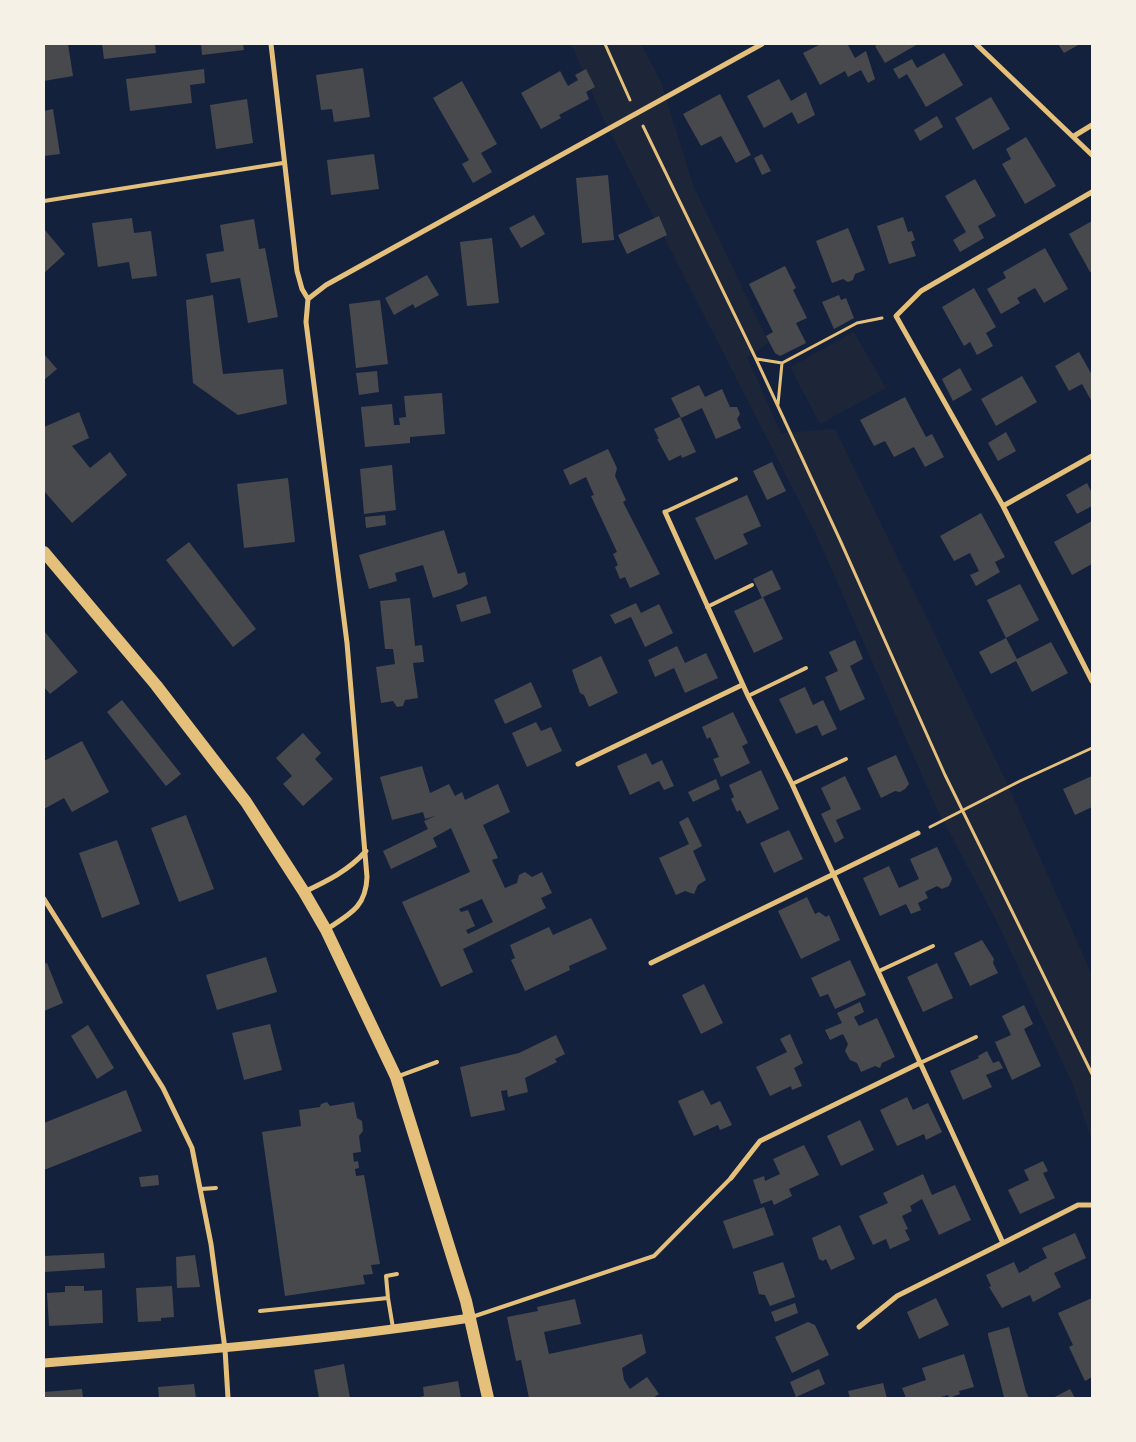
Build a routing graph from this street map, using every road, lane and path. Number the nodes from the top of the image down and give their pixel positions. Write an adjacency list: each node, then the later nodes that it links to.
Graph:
1 (271, 44): 9 (street)
2 (605, 44): 5 (path)
3 (762, 44): 5 (street)
4 (976, 44): 7 (street)
5 (637, 114): 12 (street); 14 (path)
6 (1092, 125): 7 (street)
7 (1074, 136): 8 (street)
8 (1092, 155)
9 (283, 163): 11 (lane); 12 (street)
10 (1092, 192): 13 (street)
11 (44, 201)
12 (308, 300): 34 (street)
13 (896, 316): 15 (path); 19 (street)
14 (756, 359): 15 (path); 16 (path)
15 (782, 363): 16 (path)
16 (778, 407): 32 (path)
17 (1092, 456): 19 (street)
18 (736, 479): 20 (lane)
19 (1003, 506): 25 (street)
20 (665, 512): 23 (street)
21 (44, 552): 36 (main road)
22 (752, 585): 23 (lane)
23 (707, 607): 26 (street)
24 (806, 668): 27 (lane)
25 (1092, 681)
26 (742, 684): 27 (street); 30 (street)
27 (748, 696): 31 (street)
28 (1092, 748): 32 (path)
29 (846, 758): 31 (lane)
30 (578, 764)
31 (792, 784): 35 (street)
32 (962, 812): 33 (path); 45 (path)
33 (918, 833): 35 (street)
34 (366, 851): 36 (street); 38 (street)
35 (833, 875): 40 (street); 41 (street)
36 (304, 892): 38 (main road)
37 (44, 899): 49 (street)
38 (326, 930): 46 (main road)
39 (933, 946): 41 (lane)
40 (651, 964)
41 (878, 971): 44 (street)
42 (976, 1037): 44 (lane)
43 (437, 1062): 46 (lane)
44 (920, 1063): 47 (street); 51 (street)
45 (1092, 1074)
46 (396, 1076): 55 (main road)
47 (732, 1178): 55 (lane)
48 (216, 1188): 49 (lane)
49 (201, 1189): 58 (street)
50 (1092, 1205): 51 (street)
51 (1003, 1243): 56 (street)
52 (397, 1274): 53 (lane)
53 (388, 1298): 54 (lane); 57 (lane)
54 (260, 1311)
55 (470, 1318): 57 (street); 61 (main road)
56 (859, 1327)
57 (393, 1330): 58 (street)
58 (225, 1349): 59 (street); 60 (street)
59 (44, 1363)
60 (228, 1398)
61 (488, 1398)

